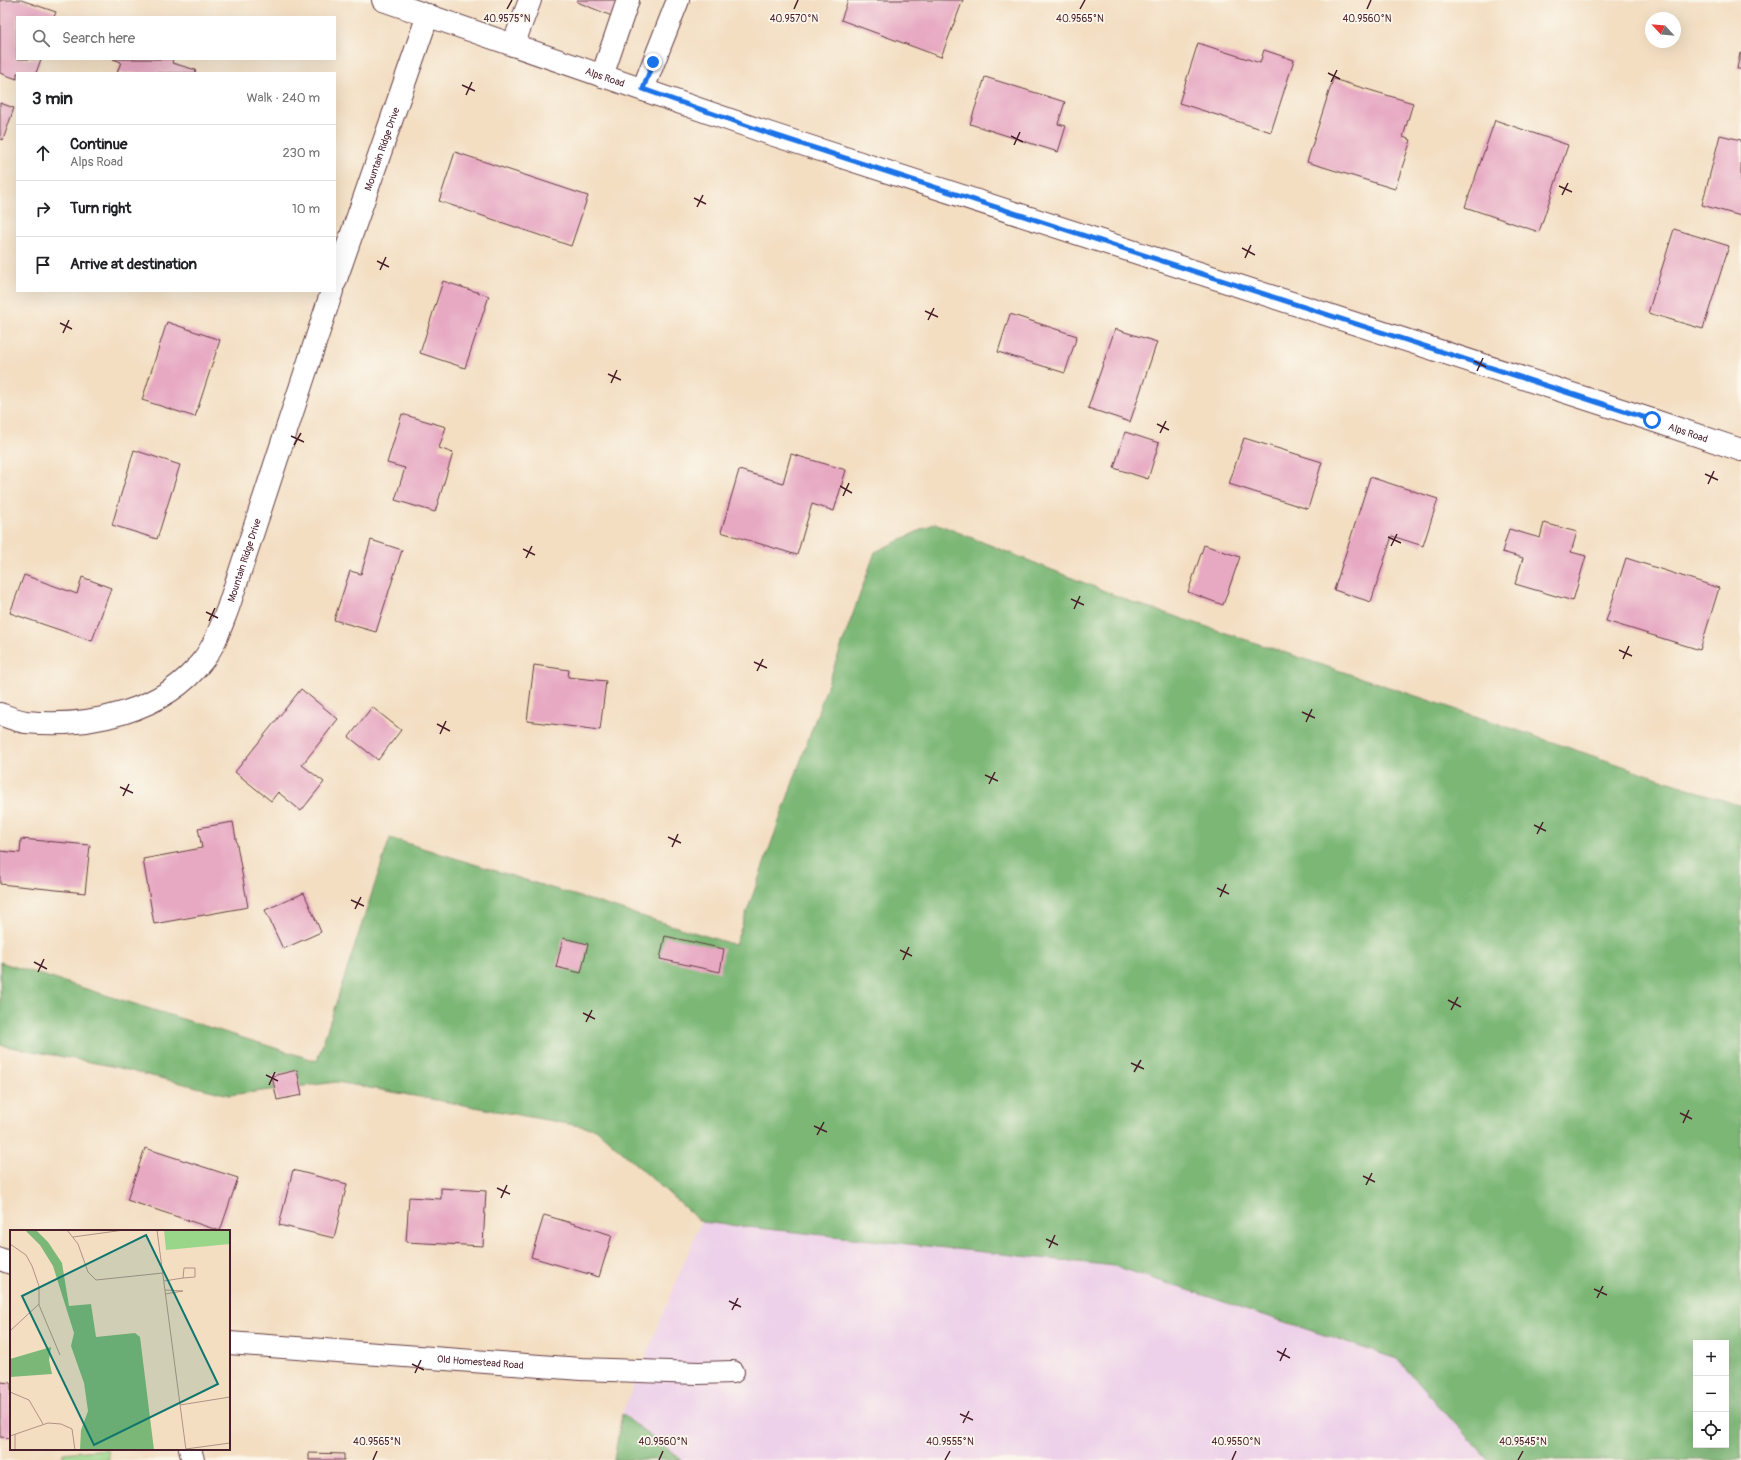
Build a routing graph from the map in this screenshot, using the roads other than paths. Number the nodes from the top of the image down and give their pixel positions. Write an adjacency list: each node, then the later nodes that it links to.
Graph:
1 (383, 0): 5 (street, Alps Road)
2 (530, 0): 6 (street)
3 (628, 0): 7 (street)
4 (678, 0): 8 (street)
5 (428, 16): 6 (street, Alps Road); 9 (street, Mountain Ridge Drive)
6 (513, 45): 7 (street, Alps Road)
7 (602, 76): 8 (street, Alps Road)
8 (643, 89): 11 (street, Alps Road)
9 (336, 279)
10 (332, 292): 12 (street, Mountain Ridge Drive)
11 (1741, 450)
12 (0, 714)
13 (0, 1259): 14 (street)
14 (10, 1263)
15 (230, 1344): 16 (street, Old Homestead Road)
16 (733, 1372)
17 (190, 1450): 18 (street)
18 (193, 1460)

